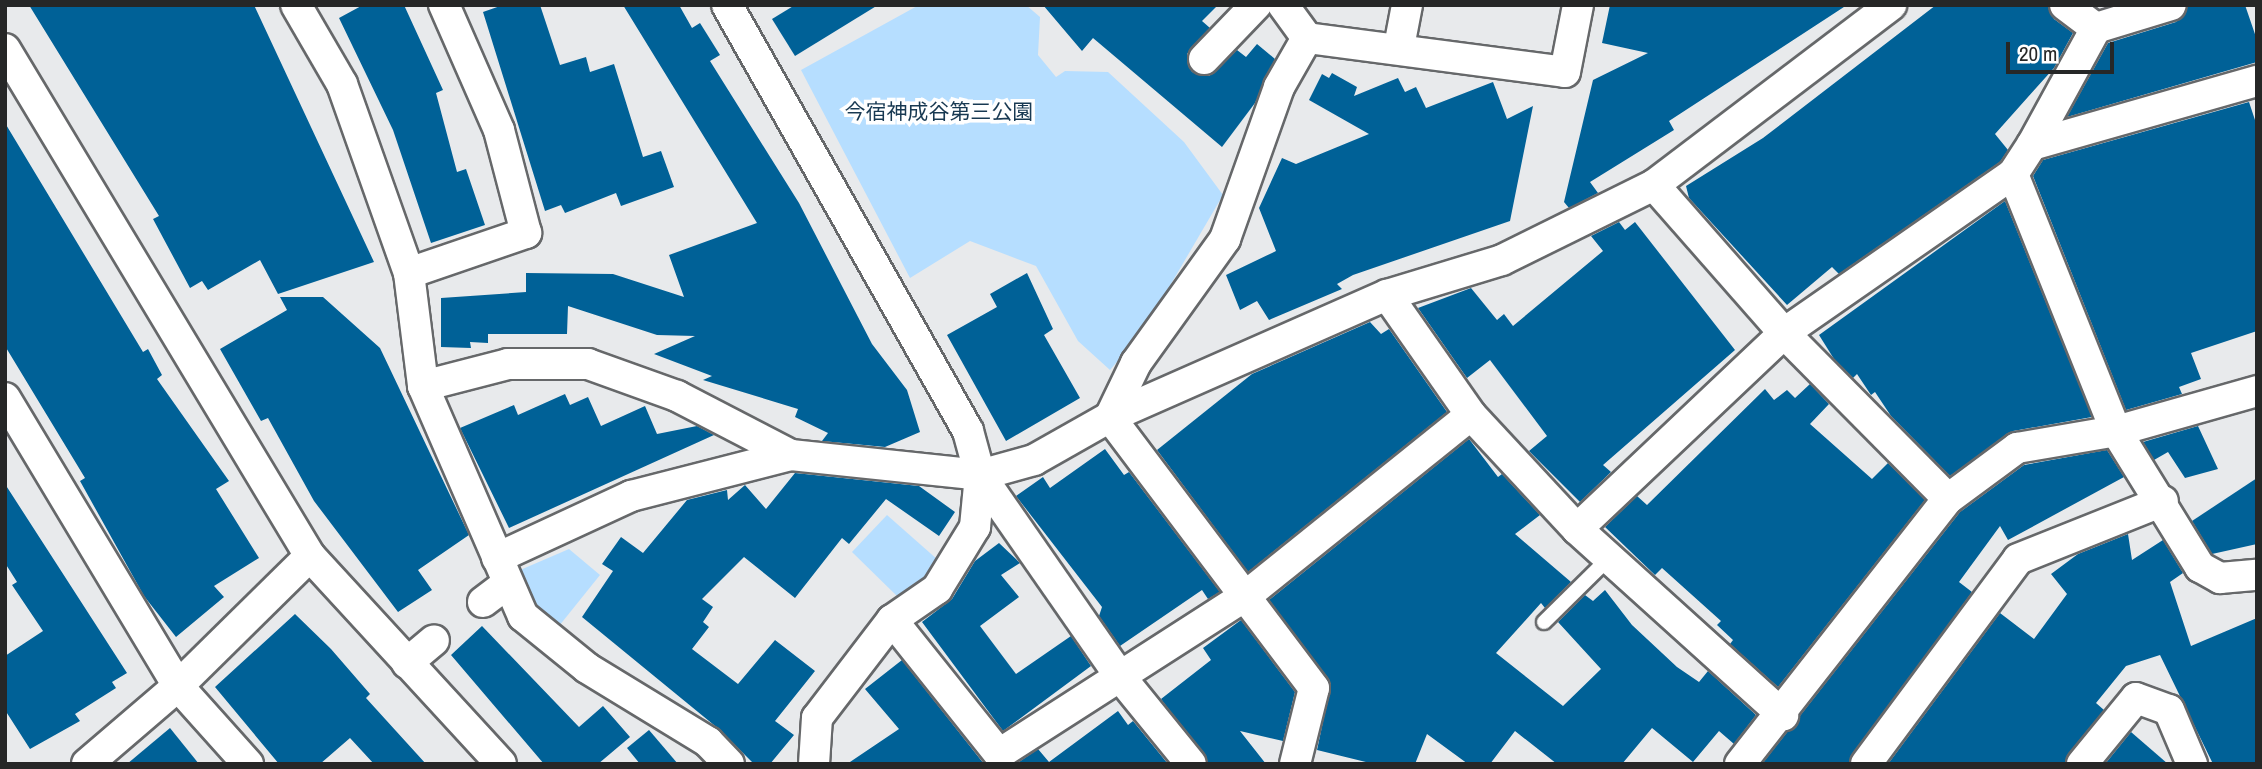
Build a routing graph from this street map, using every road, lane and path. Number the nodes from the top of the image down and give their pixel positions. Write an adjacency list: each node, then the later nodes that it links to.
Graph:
1 (296, 5): 20 (street)
2 (444, 5): 20 (street)
3 (1256, 5): 15 (street)
4 (1283, 5): 12 (street)
5 (1407, 5): 13 (street)
6 (1578, 5): 13 (street)
7 (1891, 5): 19 (street)
8 (2065, 5): 11 (street)
9 (2171, 5): 11 (street)
10 (730, 6): 30 (street)
11 (2096, 28): 17 (street)
12 (1307, 38): 13 (street); 27 (street)
13 (1399, 47)
14 (5, 49): 34 (street)
15 (1204, 59)
16 (2257, 81): 17 (street)
17 (2032, 145): 18 (street)
18 (2013, 174): 22 (street); 28 (street)
19 (1654, 185): 21 (street); 22 (street)
20 (409, 273): 23 (street)
21 (1387, 295): 26 (street); 27 (street)
22 (1784, 333): 31 (street); 33 (street)
23 (422, 386): 29 (street); 36 (street)
24 (2257, 391): 28 (street)
25 (5, 398): 45 (street)
26 (1471, 415): 33 (street); 38 (street)
27 (1110, 417): 30 (street); 38 (street)
28 (2116, 431): 31 (street); 32 (street)
29 (791, 456): 30 (street); 36 (street)
30 (980, 475): 40 (street); 44 (street)
31 (1948, 499): 46 (street)
32 (2163, 501): 37 (street); 55 (street)
33 (1577, 529): 35 (street)
34 (310, 556): 43 (street); 45 (street)
35 (1609, 558): 41 (lane); 46 (street)
36 (503, 570): 39 (street); 50 (street)
37 (2257, 575)
38 (1247, 595): 44 (street); 53 (street)
39 (483, 602)
40 (892, 620): 44 (street); 51 (street)
41 (1544, 622)
42 (434, 640): 43 (street)
43 (407, 663): 49 (street)
44 (1122, 679): 52 (street)
45 (178, 686): 47 (street); 48 (street)
46 (1783, 715): 54 (street)
47 (87, 764)
48 (248, 764)
49 (500, 764)
50 (729, 764)
51 (814, 764)
52 (1191, 764)
53 (1294, 764)
54 (1740, 764)
55 (1866, 764)
56 (2082, 764): 57 (street)
57 (2192, 764)

